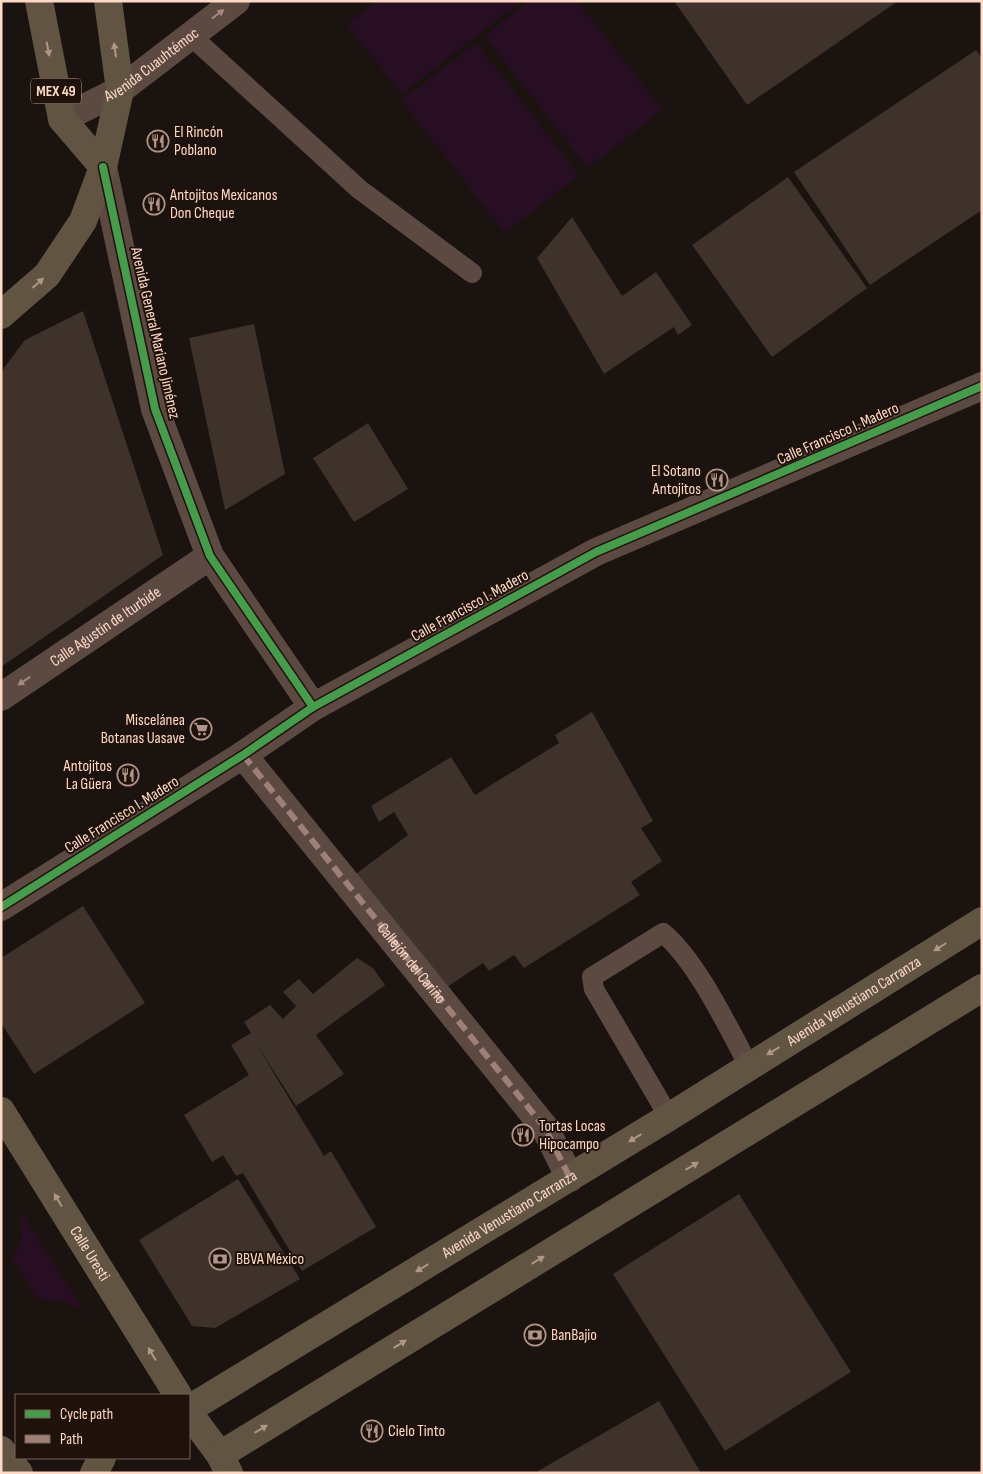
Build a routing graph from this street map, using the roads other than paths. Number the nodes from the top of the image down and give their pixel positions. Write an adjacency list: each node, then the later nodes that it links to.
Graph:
1 (39, 1): 6 (main road, MEX 49, one-way to 6)
2 (108, 1): 5 (main road, Avenida General Mariano Jiménez, one-way to 2)
3 (236, 1): 4 (street, Avenida Cuauhtémoc, one-way to 3)
4 (190, 35): 5 (street, Avenida Cuauhtémoc); 8 (lane)
5 (120, 90): 6 (street, Avenida Cuauhtémoc); 7 (main road, Avenida General Mariano Jiménez)
6 (62, 119): 7 (main road, Avenida General Mariano Jiménez / MEX 49)
7 (103, 166): 9 (main road, one-way to 7); 11 (street, Avenida General Mariano Jiménez)
8 (472, 273)
9 (1, 315)
10 (982, 386): 13 (street, Calle Francisco I. Madero)
11 (210, 556): 12 (street, Calle Agustín de Iturbide, one-way to 12); 13 (street, Avenida General Mariano Jiménez)
12 (1, 697)
13 (313, 707): 14 (street, Calle Francisco I. Madero)
14 (243, 755): 15 (street, Calle Francisco I. Madero); 22 (street, Callejón del Cariño)
15 (1, 906)
16 (982, 921): 18 (main road, Avenida Venustiano Carranza, one-way to 18)
17 (982, 988): 28 (main road, one-way to 17)
18 (749, 1066): 20 (main road, Avenida Venustiano Carranza); 20 (lane)
19 (1, 1110): 21 (main road, Calle Uresti)
20 (669, 1117): 22 (main road, Avenida Venustiano Carranza, one-way to 22)
21 (12, 1133): 23 (main road, Calle Uresti, one-way to 21)
22 (570, 1178): 24 (main road, Avenida Venustiano Carranza, one-way to 24)
23 (177, 1394)
24 (190, 1410)
25 (190, 1413): 28 (main road)
26 (1, 1450): 29 (main road)
27 (101, 1459): 30 (main road)
28 (224, 1464)
29 (19, 1473)
30 (94, 1473)

